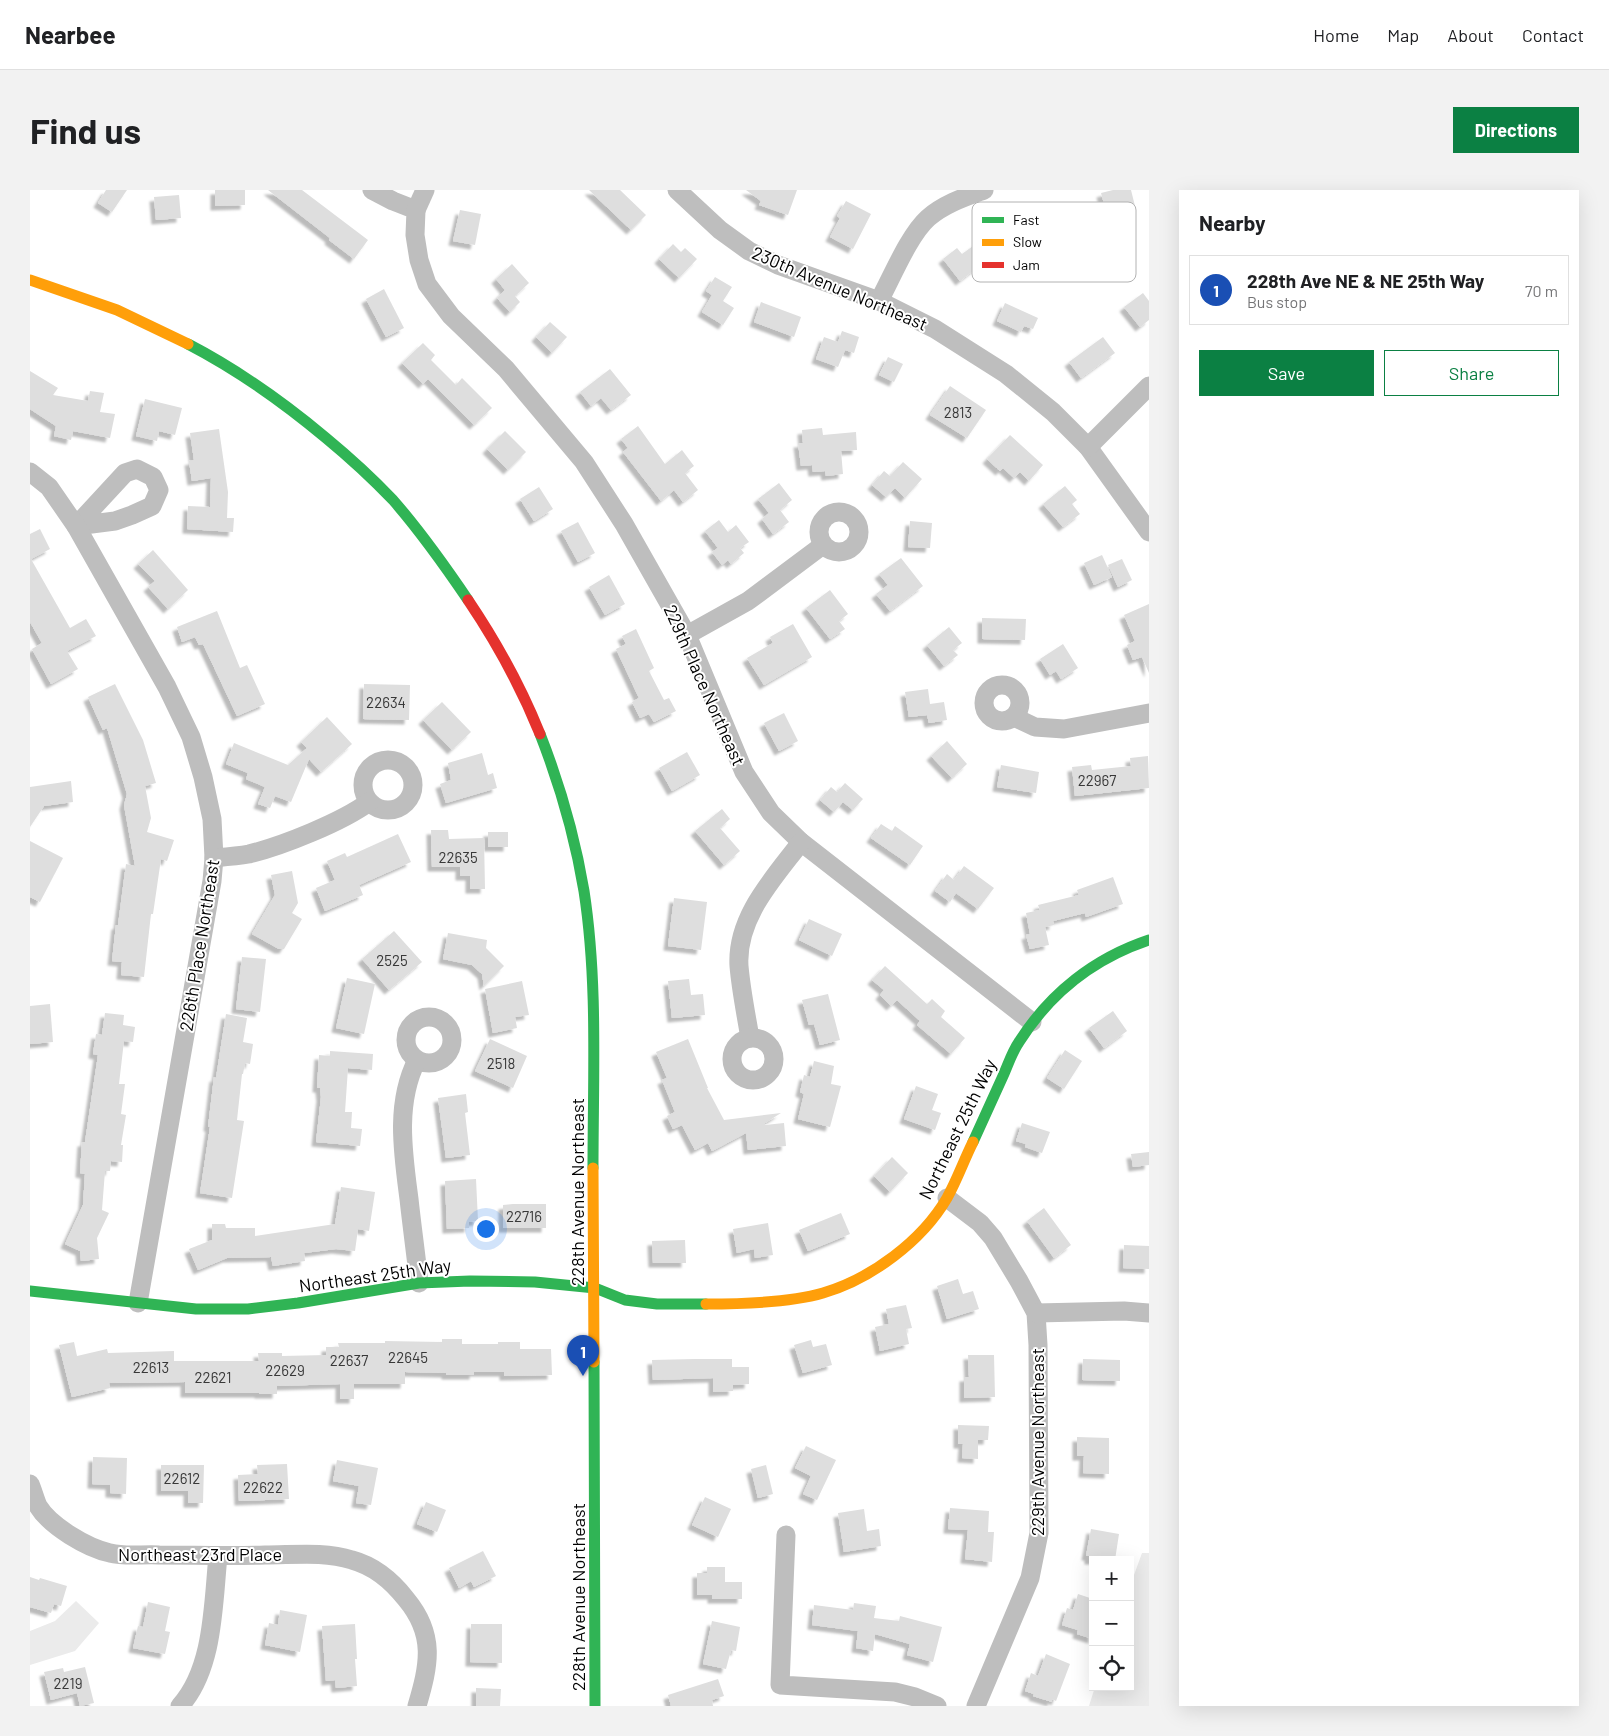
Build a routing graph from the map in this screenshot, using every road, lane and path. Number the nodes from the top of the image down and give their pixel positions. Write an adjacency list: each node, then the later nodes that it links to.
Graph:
1 (372, 190): 5 (street)
2 (425, 190): 5 (street, 229th Place Northeast)
3 (677, 190): 7 (street, 230th Avenue Northeast)
4 (984, 190): 7 (street)
5 (416, 210): 13 (street, 229th Place Northeast)
6 (30, 280): 25 (main road, 228th Avenue Northeast)
7 (879, 301): 9 (street, 230th Avenue Northeast)
8 (1149, 386): 9 (street)
9 (1088, 446): 11 (street, 230th Avenue Northeast)
10 (30, 472): 18 (street, 226th Place Northeast)
11 (1149, 532)
12 (824, 545): 13 (street)
13 (686, 635): 17 (street, 229th Place Northeast)
14 (1149, 713): 15 (street)
15 (1014, 717)
16 (369, 802): 18 (street)
17 (801, 842): 20 (street, 229th Place Northeast); 21 (street)
18 (214, 858): 27 (street, 226th Place Northeast)
19 (1149, 940): 20 (main road, Northeast 25th Way)
20 (1032, 1022): 23 (main road, Northeast 25th Way)
21 (750, 1038)
22 (417, 1060): 24 (street)
23 (947, 1198): 25 (main road, Northeast 25th Way); 28 (street, 229th Avenue Northeast)
24 (420, 1283): 25 (main road, Northeast 25th Way); 27 (main road, Northeast 25th Way)
25 (595, 1288): 36 (main road, 228th Avenue Northeast)
26 (30, 1290): 27 (main road, Northeast 25th Way)
27 (138, 1303)
28 (1036, 1312): 29 (street); 38 (street, 229th Avenue Northeast)
29 (1149, 1313)
30 (30, 1484): 31 (street)
31 (34, 1508): 33 (street, Northeast 23rd Place)
32 (786, 1535): 37 (street)
33 (218, 1556): 34 (street); 35 (street, Northeast 23rd Place)
34 (180, 1706)
35 (416, 1706)
36 (596, 1706)
37 (936, 1706)
38 (976, 1706)

